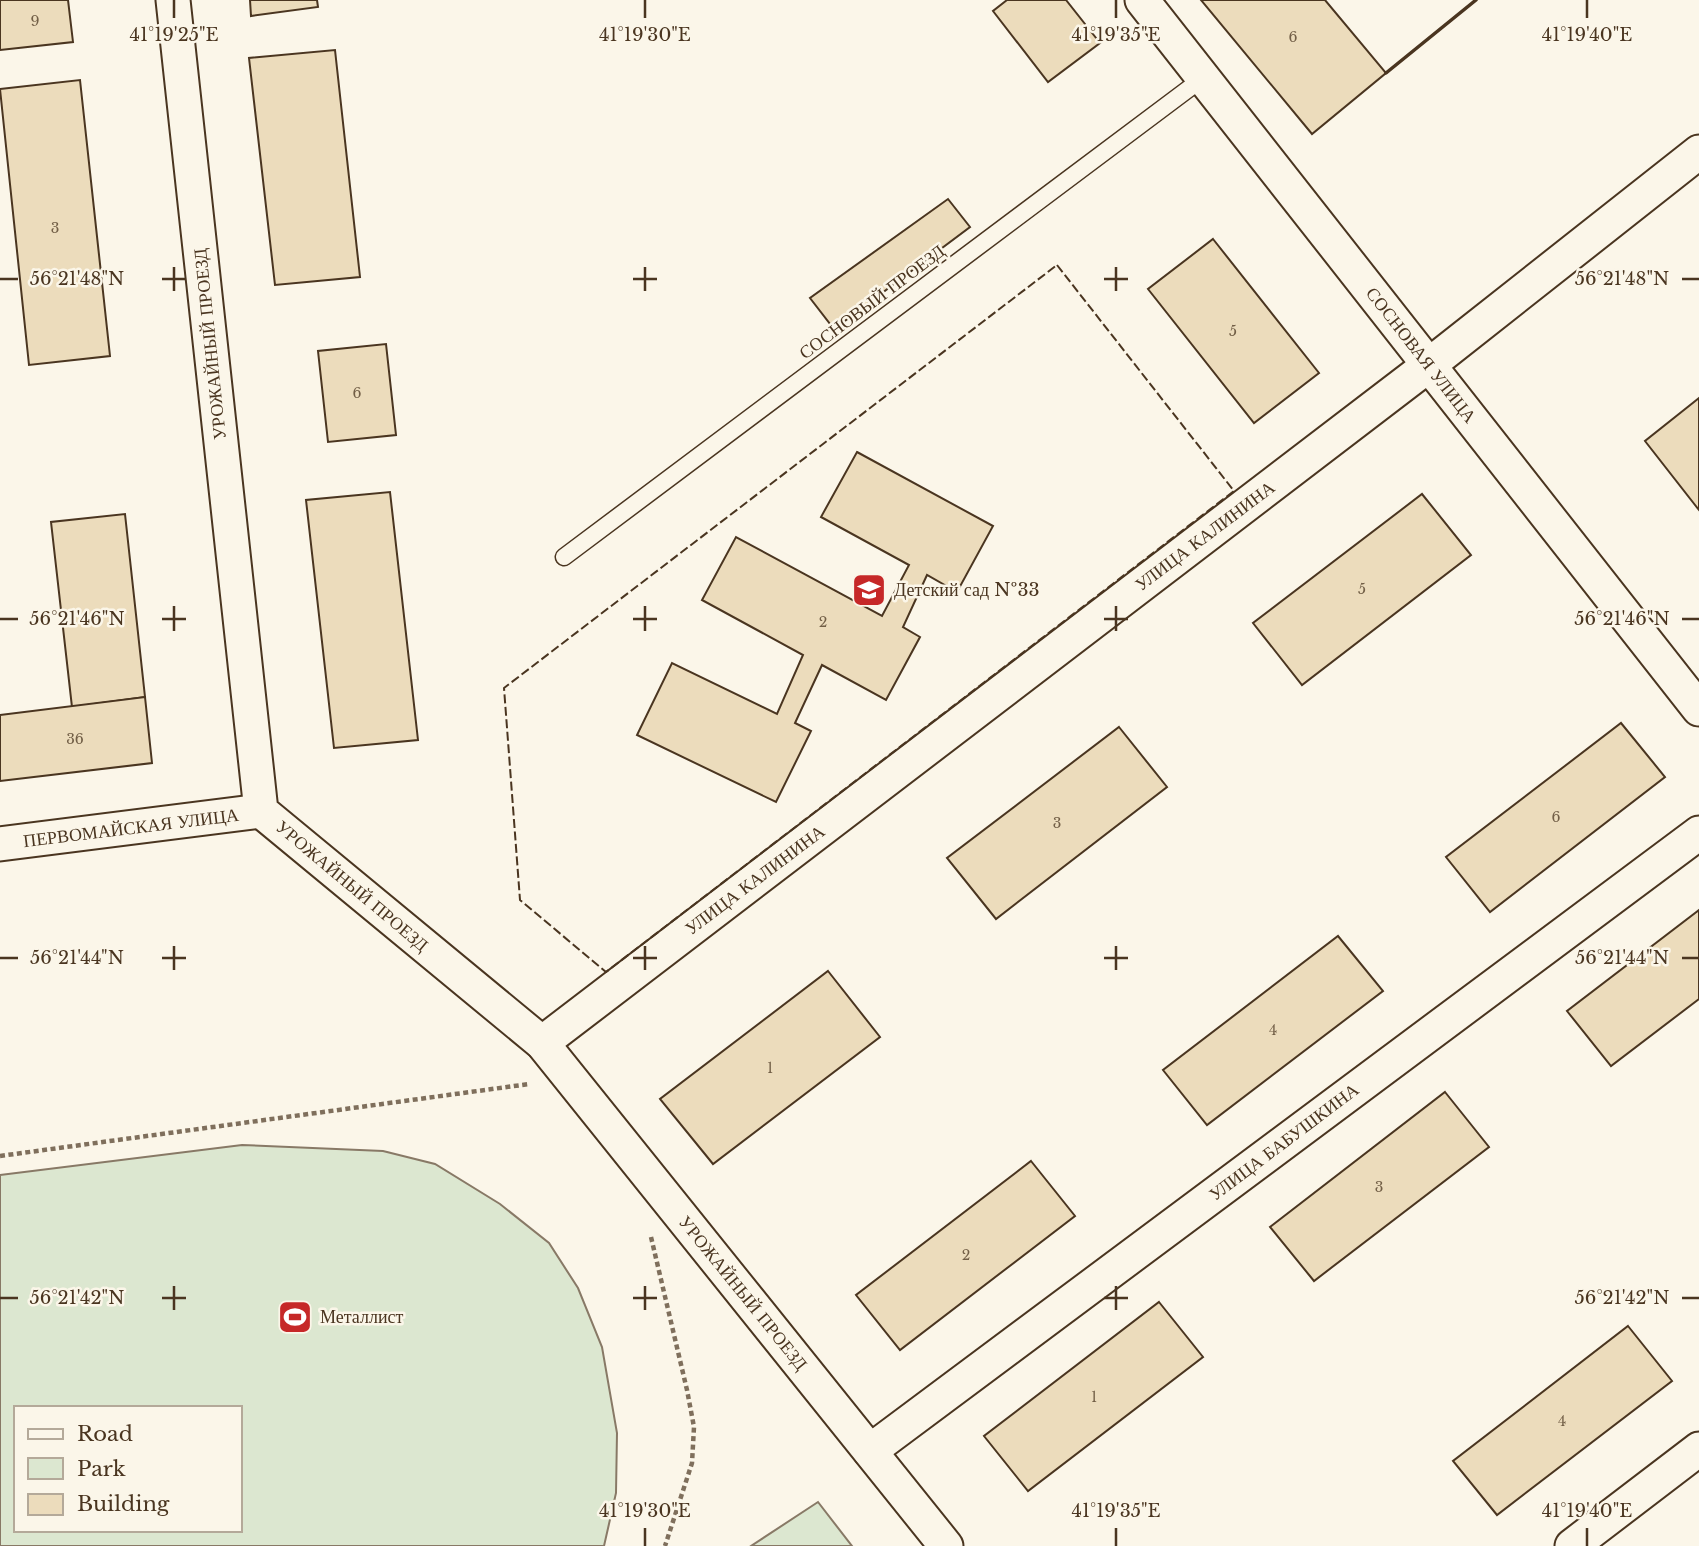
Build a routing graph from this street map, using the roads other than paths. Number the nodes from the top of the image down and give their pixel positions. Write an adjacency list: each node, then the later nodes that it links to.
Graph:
1 (173, 0): 8 (street, УРОЖАЙНЫЙ ПРОЕЗД)
2 (1142, 0): 3 (street, СОСНОВАЯ УЛИЦА)
3 (1203, 78): 5 (street, СОСНОВАЯ УЛИЦА); 6 (lane, СОСНОВЫЙ ПРОЕЗД)
4 (1699, 152): 5 (street, УЛИЦА КАЛИНИНА)
5 (1429, 365): 7 (street, СОСНОВАЯ УЛИЦА); 11 (street, УЛИЦА КАЛИНИНА)
6 (564, 557)
7 (1699, 709)
8 (261, 811): 10 (street, ПЕРВОМАЙСКАЯ УЛИЦА); 11 (street, УРОЖАЙНЫЙ ПРОЕЗД)
9 (1699, 833): 13 (street, УЛИЦА БАБУШКИНА)
10 (0, 844)
11 (542, 1043): 13 (street, УРОЖАЙНЫЙ ПРОЕЗД)
12 (1699, 1449): 15 (street)
13 (870, 1451): 14 (street, УРОЖАЙНЫЙ ПРОЕЗД)
14 (946, 1546)
15 (1572, 1546)

